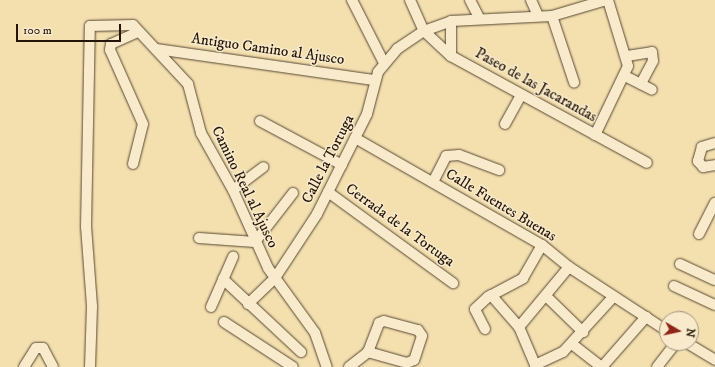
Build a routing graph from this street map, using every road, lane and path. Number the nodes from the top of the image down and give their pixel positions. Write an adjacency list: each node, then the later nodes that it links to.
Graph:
1 (352, 0): 15 (street)
2 (410, 0): 11 (street)
3 (470, 0): 8 (street)
4 (531, 0): 6 (street)
5 (607, 0): 7 (street, Calle la Tortuga); 14 (street, Paseo de las Jacarandas)
6 (538, 16): 7 (street, Calle la Tortuga); 8 (street, Calle la Tortuga)
7 (552, 16): 18 (street)
8 (479, 18): 9 (street, Calle la Tortuga)
9 (451, 21): 11 (street, Calle la Tortuga); 13 (street)
10 (136, 28): 12 (street, Camino Real al Ajusco); 28 (street); 71 (street)
11 (424, 31): 13 (street, Paseo de las Jacarandas); 15 (street, Calle la Tortuga)
12 (156, 49): 17 (street, Antiguo Camino al Ajusco); 34 (street, Camino Real al Ajusco)
13 (451, 56): 21 (street, Paseo de las Jacarandas)
14 (628, 56): 16 (street, Paseo de las Jacarandas); 19 (street)
15 (384, 63): 17 (street, Calle la Tortuga)
16 (625, 76): 19 (street); 24 (street, Paseo de las Jacarandas)
17 (374, 80): 25 (street, Calle la Tortuga)
18 (574, 82)
19 (641, 84): 20 (street)
20 (652, 90)
21 (521, 95): 23 (street); 24 (street, Paseo de las Jacarandas)
22 (260, 121): 29 (street)
23 (505, 124)
24 (594, 135): 27 (street)
25 (355, 138): 29 (street, Calle la Tortuga); 33 (street, Calle Fuentes Buenas)
26 (715, 143): 30 (street)
27 (647, 163)
28 (133, 164)
29 (342, 165): 35 (street, Calle la Tortuga)
30 (715, 165)
31 (263, 167): 34 (street)
32 (499, 170): 33 (street)
33 (433, 182): 41 (street, Calle Fuentes Buenas)
34 (233, 190): 40 (street, Camino Real al Ajusco)
35 (328, 192): 45 (street, Calle la Tortuga); 48 (street, Cerrada de la Tortuga)
36 (293, 193): 40 (street)
37 (715, 203): 38 (street)
38 (699, 234)
39 (199, 238): 40 (street)
40 (255, 242): 45 (street, Camino Real al Ajusco)
41 (542, 245): 44 (street, Calle Fuentes Buenas); 50 (street)
42 (233, 257): 46 (street)
43 (680, 264): 47 (street)
44 (569, 267): 51 (street); 52 (street, Calle Fuentes Buenas)
45 (275, 278): 53 (street, Calle la Tortuga); 73 (street, Camino Real al Ajusco)
46 (223, 279): 53 (street); 55 (street)
47 (715, 280)
48 (454, 283)
49 (674, 286): 54 (street)
50 (491, 295): 59 (street); 60 (street)
51 (546, 296): 59 (street); 61 (street)
52 (613, 297): 56 (street, Calle Fuentes Buenas); 61 (street)
53 (248, 304): 65 (street)
54 (715, 305)
55 (211, 307)
56 (646, 317): 58 (street, Calle Fuentes Buenas); 75 (street)
57 (224, 322): 72 (street)
58 (659, 326)
59 (519, 327): 68 (street)
60 (485, 329)
61 (583, 332): 62 (street)
62 (572, 344): 68 (street); 75 (street)
63 (699, 350): 67 (street)
64 (669, 351): 76 (street)
65 (301, 352)
66 (368, 352): 66 (street); 74 (street)
67 (715, 360)
68 (536, 366)
69 (24, 367): 70 (street)
70 (53, 367)
71 (90, 367)
72 (293, 367)
73 (327, 367)
74 (349, 367)
75 (601, 367)
76 (656, 367)

